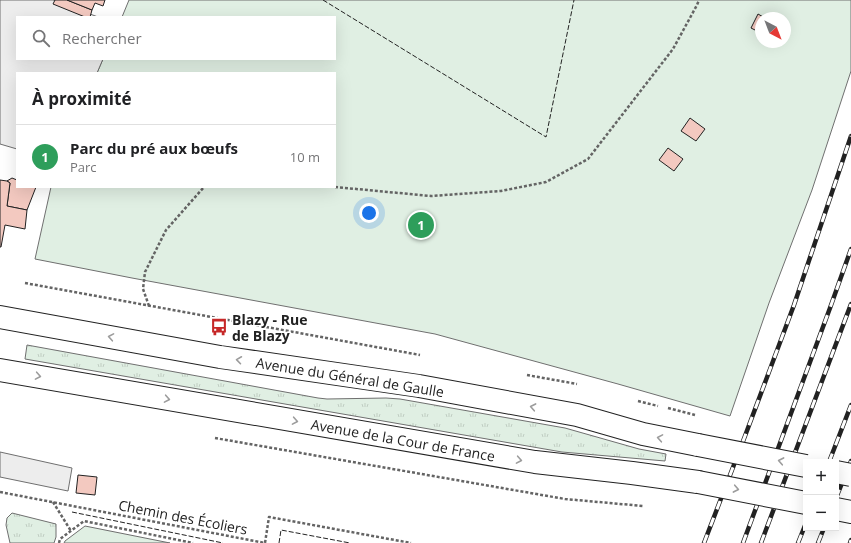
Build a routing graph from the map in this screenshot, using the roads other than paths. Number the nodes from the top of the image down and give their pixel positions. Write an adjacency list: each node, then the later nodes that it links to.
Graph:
1 (0, 317): 3 (main road, Avenue du Général de Gaulle, one-way to 1, bridge)
2 (0, 370): 6 (main road, Avenue de la Cour de France, one-way to 6, bridge)
3 (803, 465)
4 (839, 473): 5 (main road, bridge)
5 (851, 475)
6 (803, 502)
7 (839, 510): 8 (main road)
8 (851, 512)

